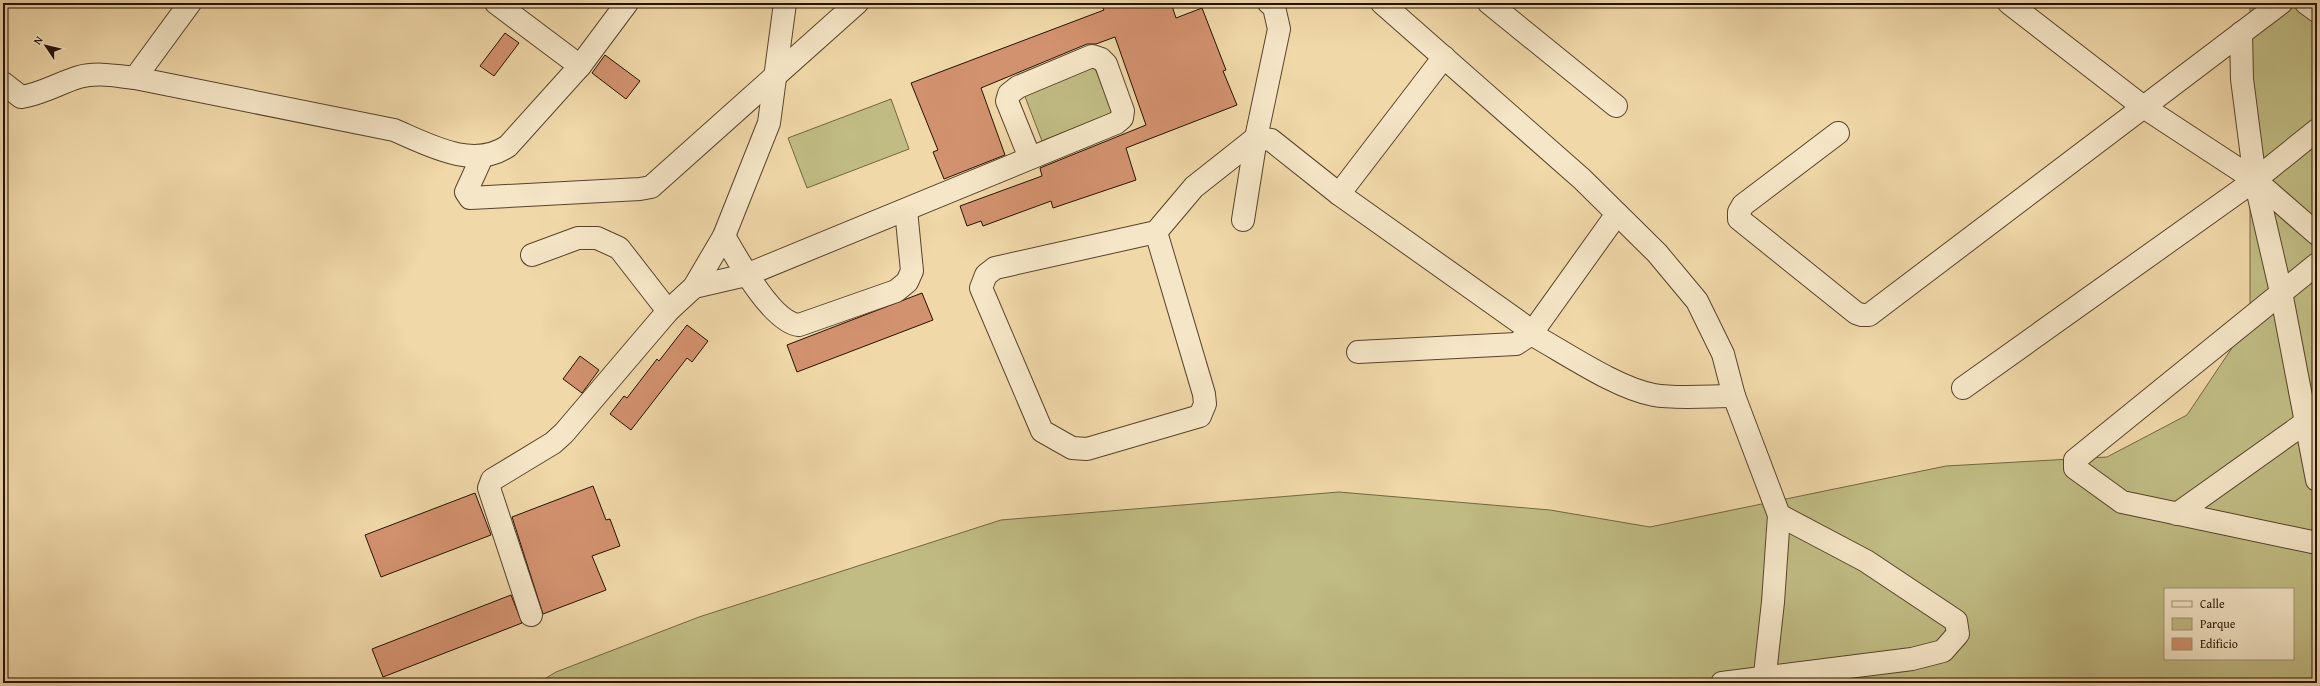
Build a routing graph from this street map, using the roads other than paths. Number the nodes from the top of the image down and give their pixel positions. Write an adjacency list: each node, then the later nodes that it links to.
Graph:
1 (190, 3): 17 (street)
2 (496, 3): 15 (street)
3 (627, 3): 15 (street)
4 (785, 3): 16 (street)
5 (857, 3): 16 (street)
6 (1269, 3): 23 (street)
7 (1382, 3): 14 (street)
8 (1489, 3): 19 (street)
9 (2009, 3): 20 (street)
10 (2281, 3): 13 (street)
11 (2306, 3): 12 (street)
12 (2317, 10)
13 (2241, 33): 20 (street); 26 (street)
14 (1444, 57): 27 (street); 29 (street)
15 (580, 66): 24 (street)
16 (775, 77): 24 (street); 33 (street)
17 (135, 78): 18 (street); 24 (street)
18 (3, 82)
19 (1616, 106)
20 (2142, 106): 22 (street); 26 (street)
21 (2317, 130): 26 (street)
22 (1838, 134)
23 (1256, 138): 27 (street); 30 (street); 31 (street)
24 (482, 157)
25 (1030, 158): 25 (street); 28 (street)
26 (2255, 180): 32 (street); 38 (street); 42 (street)
27 (1339, 194): 40 (street)
28 (906, 210): 36 (street); 36 (street)
29 (1617, 214): 40 (street); 43 (street)
30 (1243, 220)
31 (1156, 232): 31 (street)
32 (2317, 234)
33 (724, 236): 36 (street); 37 (street)
34 (532, 255): 39 (street)
35 (2317, 264): 38 (street)
36 (746, 275): 37 (street)
37 (694, 286): 39 (street)
38 (2281, 292): 44 (street); 46 (street)
39 (668, 311): 49 (street)
40 (1531, 334): 41 (street); 43 (street)
41 (1358, 352)
42 (1962, 388)
43 (1734, 396): 47 (street)
44 (2311, 418): 45 (street); 46 (street)
45 (2317, 480)
46 (2177, 514): 48 (street)
47 (1779, 515): 50 (street); 50 (street)
48 (2317, 543)
49 (531, 615)
50 (1765, 681): 51 (street)
51 (1722, 683)

